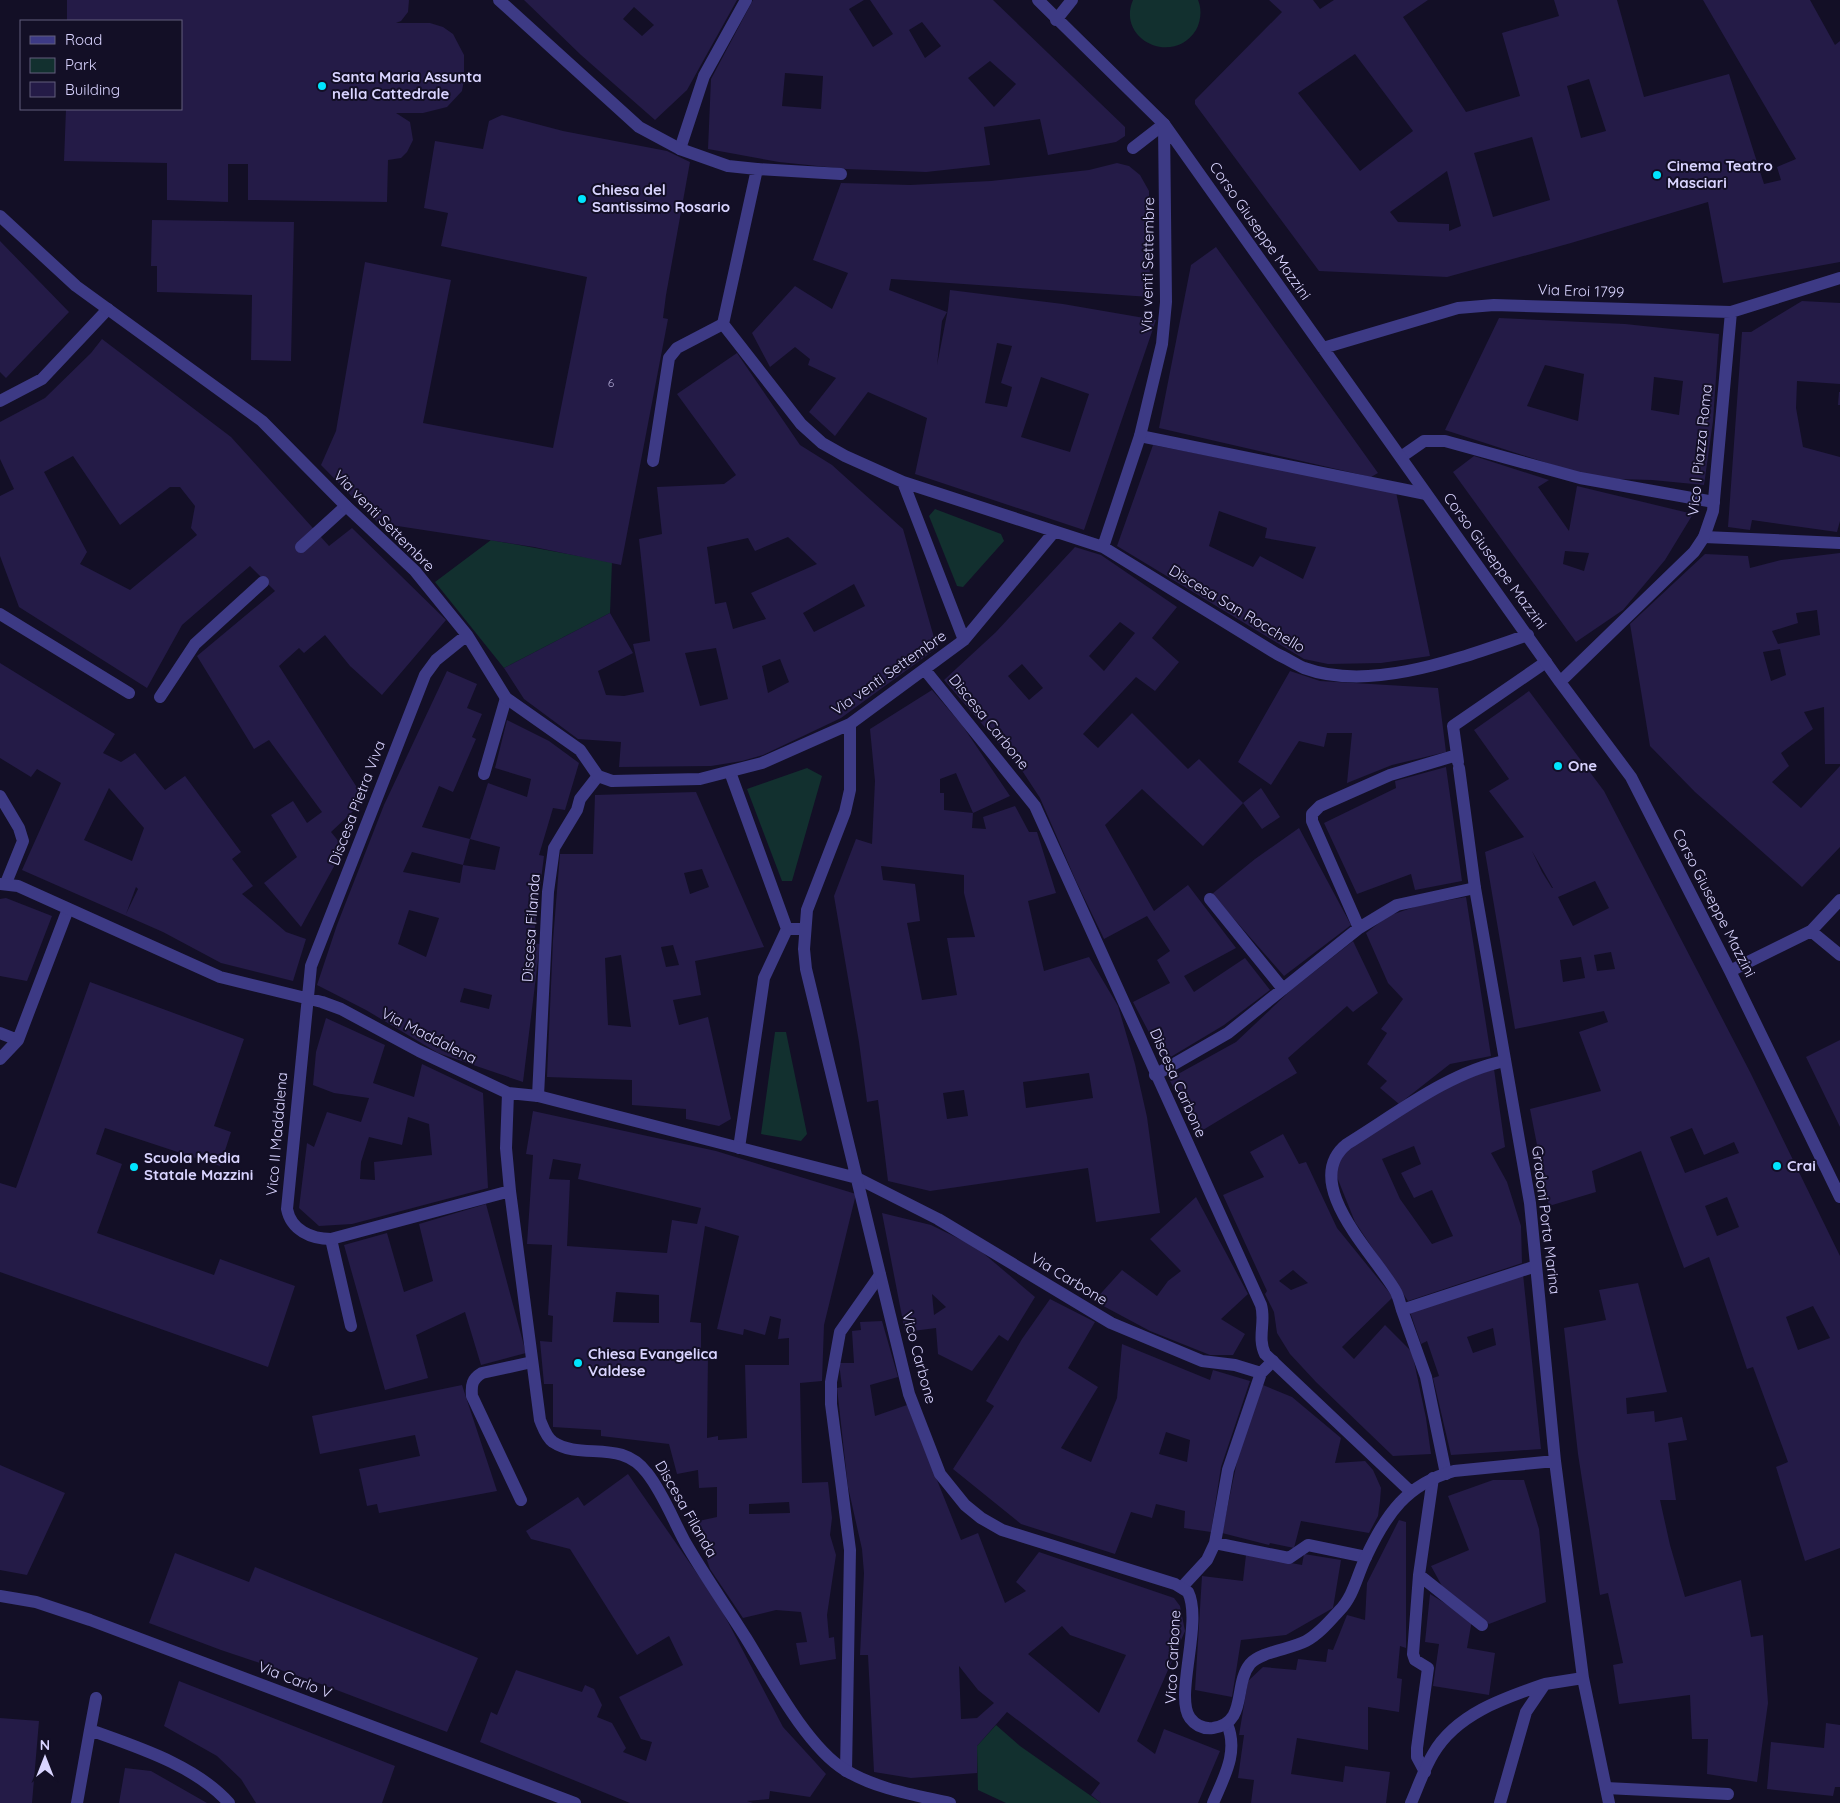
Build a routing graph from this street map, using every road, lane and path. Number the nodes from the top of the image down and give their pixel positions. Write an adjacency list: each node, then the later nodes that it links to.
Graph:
1 (499, 0): 8 (street)
2 (746, 0): 8 (street)
3 (1038, 0): 5 (street, Corso Giuseppe Mazzini)
4 (1072, 0): 5 (street)
5 (1056, 20): 6 (street, Corso Giuseppe Mazzini)
6 (1164, 124): 7 (street); 16 (street, Corso Giuseppe Mazzini); 18 (street, Via venti Settembre)
7 (1133, 148)
8 (680, 149): 9 (street)
9 (757, 168): 10 (street); 15 (street)
10 (840, 174)
11 (0, 216): 13 (street, Via venti Settembre)
12 (1840, 278): 14 (street, Via Eroi 1799)
13 (108, 309): 17 (street); 24 (street, Via venti Settembre)
14 (1730, 312): 16 (street, Via Eroi 1799); 23 (street, Vico I Piazza Roma)
15 (723, 324): 20 (street); 21 (street, Discesa San Rocchello)
16 (1323, 348): 19 (street, Corso Giuseppe Mazzini)
17 (0, 401)
18 (1140, 436): 22 (street); 29 (street, Via venti Settembre)
19 (1401, 457): 22 (street, Corso Giuseppe Mazzini); 23 (street)
20 (653, 460)
21 (903, 482): 25 (street, Discesa San Rocchello); 34 (street)
22 (1426, 494): 33 (street, Corso Giuseppe Mazzini)
23 (1714, 502): 26 (street, Vico I Piazza Roma)
24 (346, 506): 28 (street); 32 (street, Via venti Settembre)
25 (1054, 532): 29 (street, Discesa San Rocchello); 34 (street, Via venti Settembre)
26 (1704, 537): 27 (street); 37 (street, Vico I Piazza Roma)
27 (1840, 544)
28 (301, 547)
29 (1103, 547): 33 (street, Discesa San Rocchello)
30 (263, 582): 39 (street)
31 (0, 614): 38 (street)
32 (466, 636): 40 (street, Via venti Settembre); 59 (street, Discesa Pietra Viva)
33 (1528, 636): 35 (street, Corso Giuseppe Mazzini)
34 (964, 640): 36 (street, Via venti Settembre)
35 (1546, 662): 37 (street, Corso Giuseppe Mazzini); 42 (street, Gradoni Porta Marina)
36 (925, 670): 41 (street, Via venti Settembre); 64 (street, Discesa Carbone)
37 (1560, 682): 57 (street, Corso Giuseppe Mazzini)
38 (129, 693)
39 (160, 697)
40 (506, 698): 44 (street); 45 (street, Via venti Settembre)
41 (850, 724): 43 (street, Via venti Settembre); 54 (street, Vico Carbone)
42 (1457, 755): 48 (street, Gradoni Porta Marina); 52 (street)
43 (730, 772): 45 (street, Via venti Settembre); 53 (street)
44 (484, 774)
45 (598, 776): 66 (street, Discesa Filanda)
46 (0, 796): 47 (street)
47 (3, 884): 51 (street, Via Maddalena)
48 (1475, 888): 52 (street); 63 (street, Gradoni Porta Marina)
49 (1210, 899): 58 (street)
50 (1840, 900): 55 (street)
51 (68, 909): 59 (street, Via Maddalena); 61 (street)
52 (1359, 928): 58 (street)
53 (787, 929): 54 (street); 67 (street)
54 (804, 929): 68 (street, Vico Carbone)
55 (1811, 931): 56 (street); 57 (street)
56 (1840, 955)
57 (1730, 971): 70 (street, Corso Giuseppe Mazzini)
58 (1283, 989): 64 (street)
59 (307, 999): 65 (street, Via Maddalena); 71 (street, Vico II Maddalena)
60 (0, 1033): 61 (street)
61 (18, 1040): 62 (street)
62 (0, 1059)
63 (1505, 1061): 72 (street, Gradoni Porta Marina); 74 (street)
64 (1155, 1075): 76 (street, Discesa Carbone)
65 (508, 1093): 66 (street, Via Maddalena); 69 (street, Discesa Filanda)
66 (538, 1096): 67 (street, Via Maddalena)
67 (739, 1148): 68 (street, Via Maddalena)
68 (857, 1178): 73 (street, Vico Carbone); 78 (street, Via Carbone)
69 (510, 1191): 71 (street, Vico II Maddalena); 77 (street, Discesa Filanda)
70 (1840, 1198)
71 (331, 1239): 75 (street)
72 (1536, 1266): 74 (street); 79 (street, Gradoni Porta Marina)
73 (880, 1275): 87 (street, Vico Carbone); 95 (street)
74 (1402, 1310): 80 (street)
75 (351, 1326)
76 (1273, 1361): 78 (street); 82 (street, Discesa Carbone)
77 (532, 1362): 83 (street); 95 (street, Discesa Filanda)
78 (1261, 1373): 84 (street)
79 (1555, 1461): 80 (street); 90 (street, Gradoni Porta Marina)
80 (1446, 1474): 81 (street)
81 (1434, 1478): 82 (street); 86 (street)
82 (1410, 1491): 85 (street)
83 (521, 1500)
84 (1215, 1543): 85 (street); 87 (street)
85 (1366, 1557): 93 (street)
86 (1419, 1575): 89 (street); 96 (street)
87 (1182, 1587): 93 (street, Vico Carbone)
88 (0, 1596): 99 (street, Via Carlo V)
89 (1482, 1625)
90 (1582, 1678): 91 (street); 97 (street, Gradoni Porta Marina)
91 (1545, 1684): 96 (street); 105 (street)
92 (96, 1698): 94 (street)
93 (1227, 1724): 103 (street)
94 (90, 1730): 100 (street); 101 (street)
95 (846, 1771): 102 (street, Discesa Filanda)
96 (1425, 1772): 104 (street)
97 (1606, 1788): 98 (street); 106 (street, Gradoni Porta Marina)
98 (1728, 1794)
99 (568, 1802)
100 (77, 1803)
101 (229, 1803)
102 (950, 1803)
103 (1213, 1803)
104 (1411, 1803)
105 (1500, 1803)
106 (1609, 1803)

